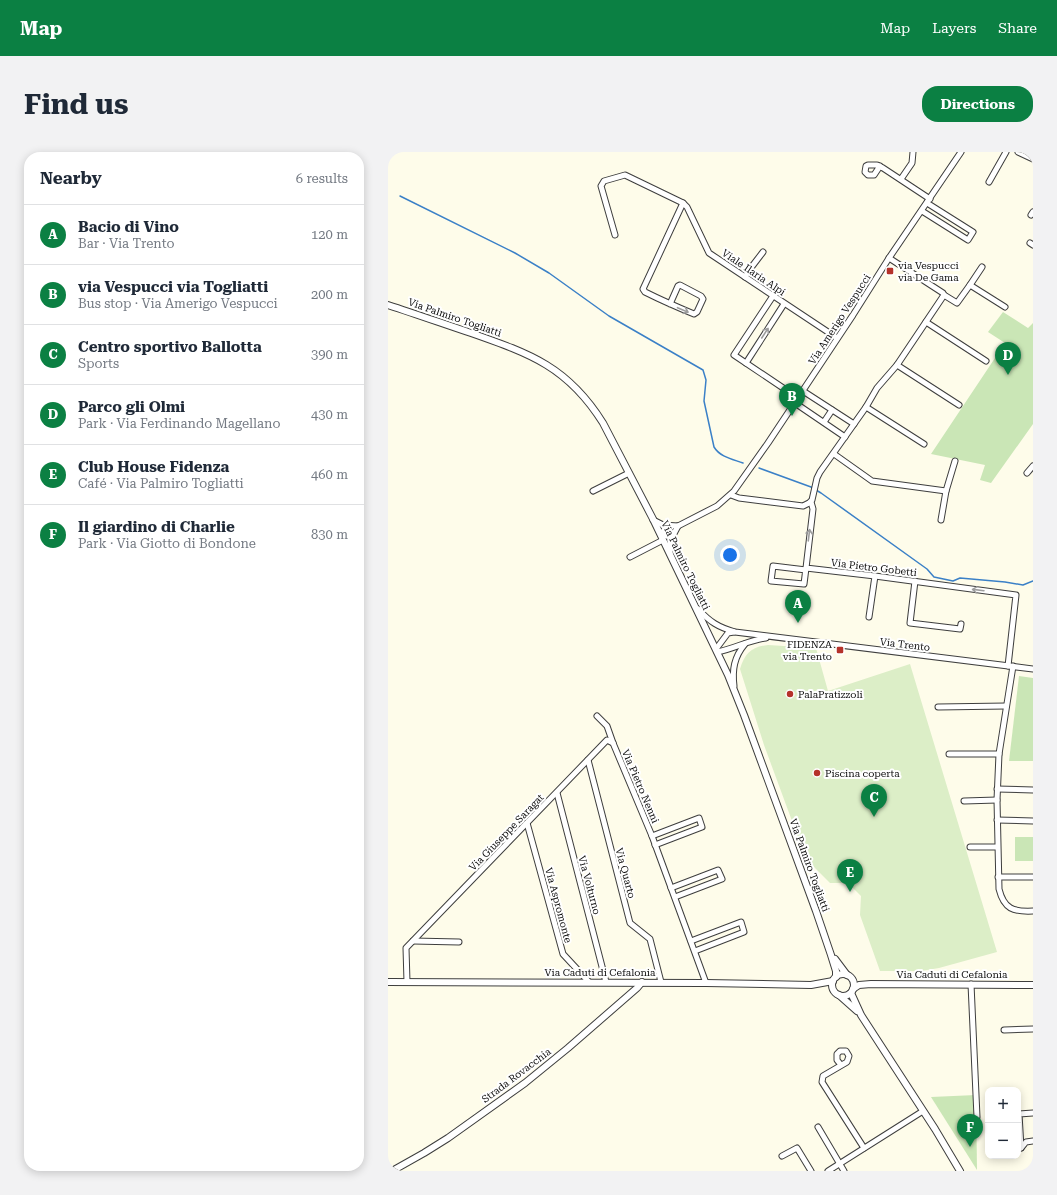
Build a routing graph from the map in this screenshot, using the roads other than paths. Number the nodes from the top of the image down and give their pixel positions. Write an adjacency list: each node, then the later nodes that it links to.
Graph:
1 (913, 152): 7 (street)
2 (961, 152): 9 (street, Via Amerigo Vespucci)
3 (1006, 152): 8 (street)
4 (1018, 152): 5 (street)
5 (1033, 159)
6 (880, 166): 7 (street)
7 (901, 179): 9 (street)
8 (988, 182)
9 (928, 201): 11 (street, Via Amerigo Vespucci); 11 (street)
10 (683, 203): 12 (street); 16 (street, Viale Ilaria Alpi); 20 (street)
11 (922, 211): 14 (street, Via Amerigo Vespucci)
12 (616, 235)
13 (763, 252): 16 (street)
14 (889, 258): 18 (street); 25 (street, Via Amerigo Vespucci)
15 (982, 267): 17 (street)
16 (745, 277): 19 (street, Viale Ilaria Alpi)
17 (970, 285): 18 (street); 23 (street)
18 (944, 295): 24 (street)
19 (773, 296): 21 (street, Viale Ilaria Alpi); 27 (street)
20 (670, 304): 20 (street, one-way to 20)
21 (784, 304): 25 (street, Viale Ilaria Alpi); 27 (street, one-way to 21)
22 (388, 305): 41 (street, Via Palmiro Togliatti)
23 (1005, 307)
24 (926, 322): 26 (street); 28 (street)
25 (836, 338): 29 (street, Via Amerigo Vespucci)
26 (986, 361)
27 (746, 363): 30 (street)
28 (897, 365): 31 (street); 32 (street)
29 (803, 390): 30 (street, Via Amerigo Vespucci); 33 (street)
30 (797, 400): 34 (street); 45 (street, Via Amerigo Vespucci)
31 (959, 405)
32 (866, 406): 35 (street); 37 (street)
33 (832, 410): 34 (street); 35 (street)
34 (824, 422): 36 (street)
35 (854, 424): 36 (street)
36 (845, 437): 38 (street)
37 (924, 444)
38 (834, 454): 44 (street); 46 (street)
39 (955, 461): 44 (street)
40 (1033, 466): 42 (street)
41 (630, 473): 43 (street); 47 (street, Via Palmiro Togliatti)
42 (1027, 473)
43 (594, 491)
44 (946, 491): 48 (street)
45 (731, 495): 46 (street); 50 (street, Via Amerigo Vespucci)
46 (811, 502): 55 (street, one-way to 46)
47 (653, 519): 49 (street, Via Amerigo Vespucci); 52 (street, Via Palmiro Togliatti)
48 (941, 520)
49 (669, 526): 50 (street, Via Amerigo Vespucci); 52 (street)
50 (678, 526): 51 (street, Via Amerigo Vespucci)
51 (674, 532): 52 (street); 53 (street, Via Amerigo Vespucci)
52 (662, 538): 53 (street, Via Palmiro Togliatti); 54 (street)
53 (670, 554): 58 (street, Via Palmiro Togliatti)
54 (630, 557)
55 (806, 569): 55 (street, Via Pietro Gobetti); 56 (street, Via Pietro Gobetti)
56 (875, 576): 57 (street, Via Pietro Gobetti); 59 (street)
57 (915, 581): 60 (street); 65 (street, Via Pietro Gobetti, one-way to 57)
58 (693, 604): 61 (street, Via Trento); 64 (street, Via Palmiro Togliatti)
59 (869, 617)
60 (961, 624)
61 (735, 632): 62 (street, Via Trento); 64 (street)
62 (775, 637): 63 (street, Via Trento); 65 (street, Via Trento)
63 (746, 643): 64 (street, Via Trento); 67 (street)
64 (717, 650): 67 (street, Via Palmiro Togliatti)
65 (1010, 666): 66 (street, Via Trento); 68 (street, Via Pietro Gobetti)
66 (1033, 669)
67 (735, 693): 96 (street, Via Palmiro Togliatti)
68 (1006, 706): 69 (street); 73 (street, Via Pietro Gobetti)
69 (938, 707)
70 (597, 716): 71 (street, Via Pietro Nenni)
71 (613, 743): 74 (street, Via Giuseppe Saragat); 83 (street, Via Pietro Nenni)
72 (949, 754): 73 (street)
73 (999, 754): 75 (street, Via Pietro Gobetti)
74 (588, 760): 77 (street, Via Giuseppe Saragat); 104 (street, Via Quarto)
75 (997, 789): 76 (street); 78 (street, Via Pietro Gobetti)
76 (1033, 790)
77 (557, 793): 82 (street, Via Giuseppe Saragat); 102 (street, Via Volturno)
78 (997, 800): 79 (street); 80 (street, Via Pietro Gobetti)
79 (964, 801)
80 (997, 820): 81 (street); 86 (street, Via Pietro Gobetti)
81 (1033, 820)
82 (527, 823): 92 (street, Via Giuseppe Saragat); 101 (street, Via Aspromonte)
83 (652, 836): 84 (street, Via Pietro Nenni); 84 (street, Via Pietro Nenni)
84 (655, 845): 89 (street, Via Pietro Nenni)
85 (970, 847): 86 (street)
86 (997, 847): 88 (street, Via Pietro Gobetti)
87 (1033, 877): 88 (street)
88 (998, 878): 91 (street, Via Pietro Gobetti)
89 (672, 888): 90 (street, Via Pietro Nenni); 90 (street)
90 (675, 897): 93 (street, Via Pietro Nenni)
91 (1033, 911)
92 (413, 941): 94 (street); 100 (street, Via Giuseppe Saragat)
93 (691, 941): 95 (street, Via Pietro Nenni); 95 (street)
94 (459, 942)
95 (694, 951): 105 (street, Via Pietro Nenni)
96 (831, 955): 97 (street, Via Palmiro Togliatti); 98 (street, Via Palmiro Togliatti)
97 (849, 977): 98 (street); 106 (street, Via Caduti di Cefalonia); 111 (street, Via Palmiro Togliatti)
98 (834, 979): 108 (street, Via Caduti di Cefalonia); 110 (street, Via Palmiro Togliatti)
99 (388, 982): 100 (street, Via Caduti di Cefalonia)
100 (407, 982): 101 (street, Via Caduti di Cefalonia)
101 (589, 982): 102 (street, Via Caduti di Cefalonia)
102 (606, 982): 103 (street, Via Caduti di Cefalonia)
103 (642, 982): 104 (street, Via Caduti di Cefalonia); 127 (street, Strada Rovacchia)
104 (661, 982): 105 (street, Via Caduti di Cefalonia)
105 (706, 983): 108 (street, Via Caduti di Cefalonia)
106 (871, 984): 107 (street, Via Caduti di Cefalonia); 111 (street, Via Caduti di Cefalonia)
107 (971, 984): 109 (street, Via Caduti di Cefalonia); 119 (street)
108 (811, 985): 110 (street, Via Caduti di Cefalonia)
109 (1033, 985)
110 (833, 990): 112 (street, Via Palmiro Togliatti)
111 (852, 991): 112 (street); 113 (street, Via Palmiro Togliatti)
112 (839, 995): 113 (street, Via Palmiro Togliatti)
113 (861, 1015): 117 (street, Via Palmiro Togliatti)
114 (1033, 1029): 115 (street)
115 (1004, 1030)
116 (841, 1065): 124 (street)
117 (923, 1111): 124 (street); 131 (street, Via Palmiro Togliatti)
118 (1033, 1113): 120 (street)
119 (977, 1117)
120 (1019, 1123)
121 (818, 1127): 126 (street)
122 (1033, 1141): 123 (street)
123 (1021, 1146)
124 (864, 1148): 126 (street)
125 (782, 1156): 128 (street)
126 (840, 1163): 129 (street); 130 (street)
127 (392, 1171)
128 (811, 1171)
129 (828, 1171)
130 (844, 1171)
131 (960, 1171)

